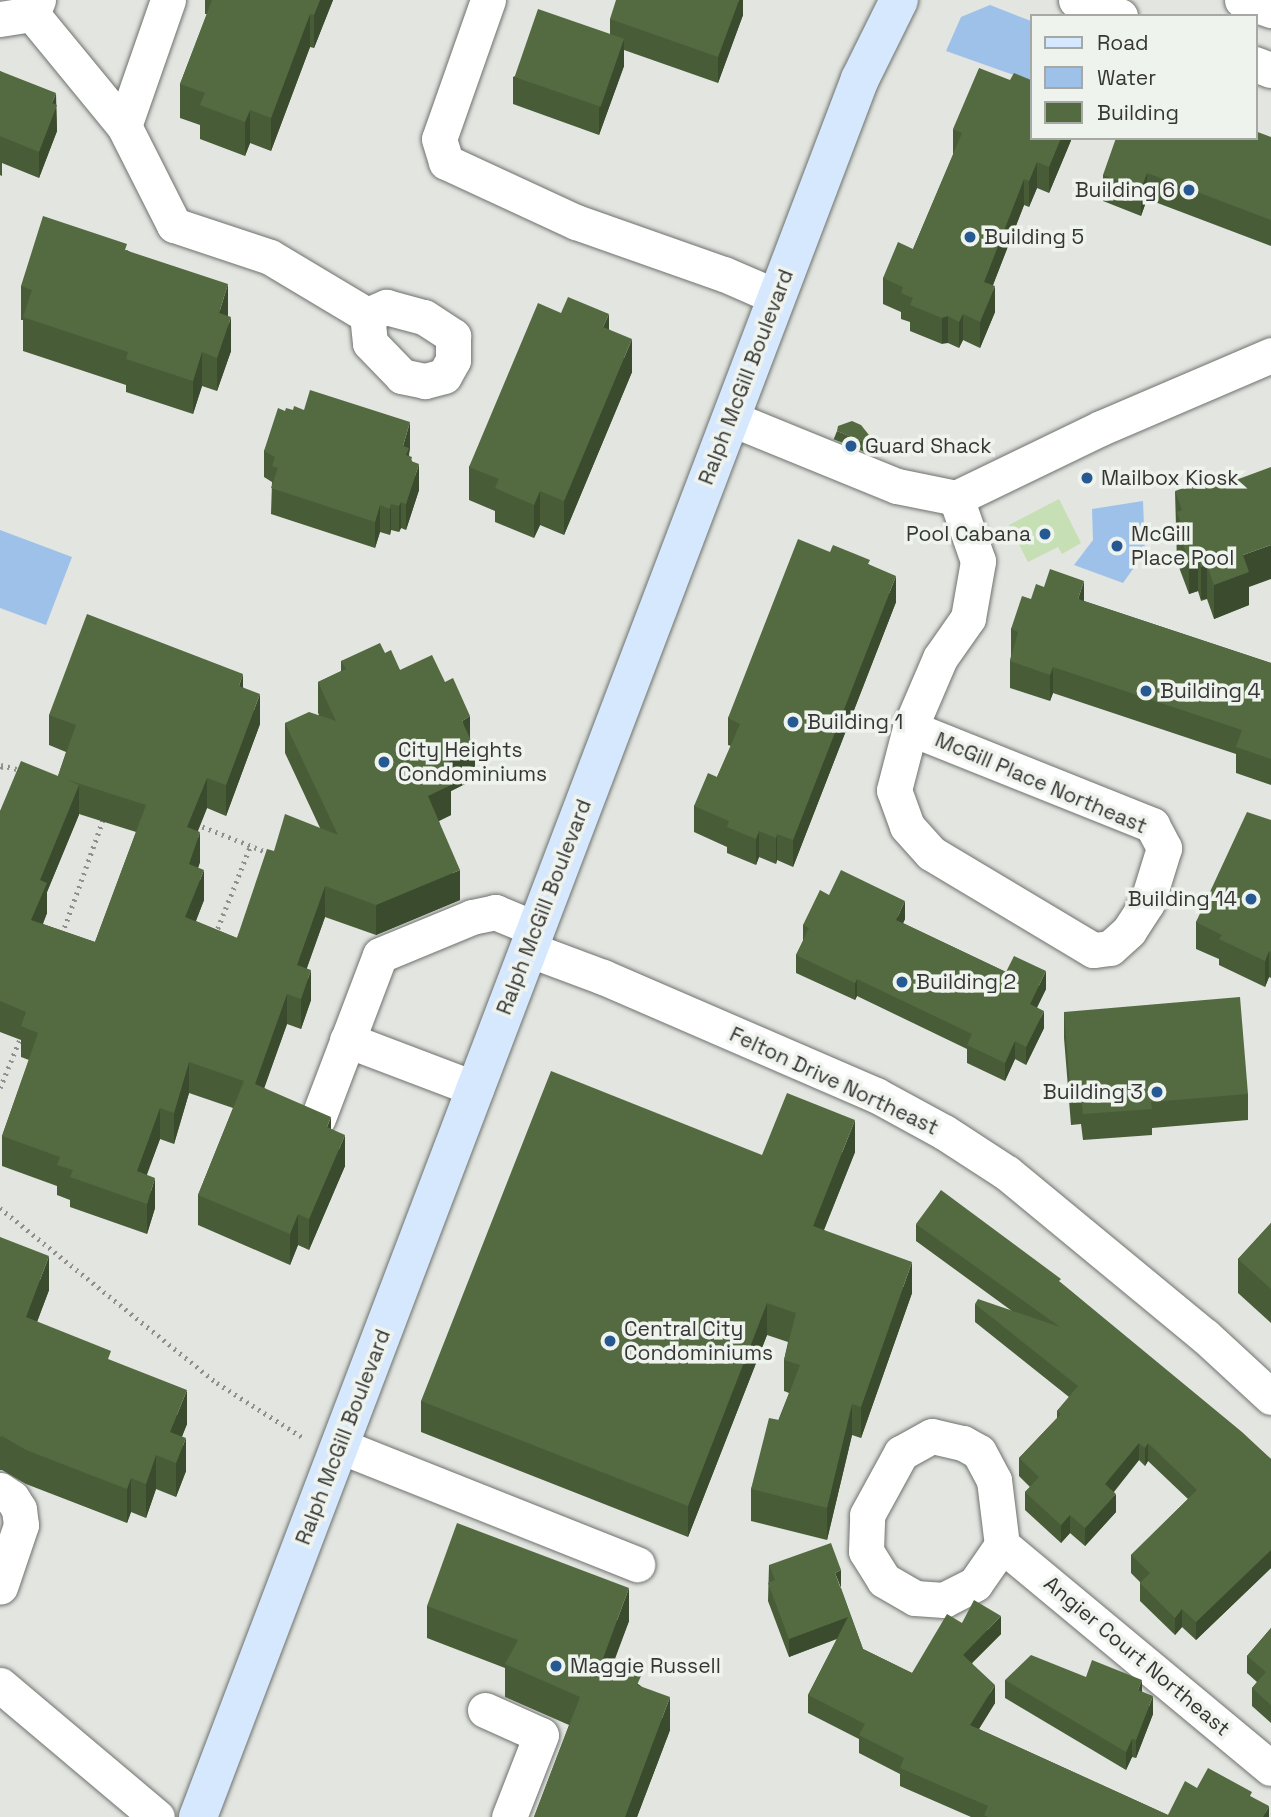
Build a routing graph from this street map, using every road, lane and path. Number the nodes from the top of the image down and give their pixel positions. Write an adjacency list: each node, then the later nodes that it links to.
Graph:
1 (168, 0): 9 (street)
2 (488, 0): 10 (street)
3 (898, 0): 10 (main road, Ralph McGill Boulevard)
4 (1076, 0): 8 (street)
5 (1242, 0): 6 (street)
6 (1271, 10)
7 (23, 11): 9 (street)
8 (1114, 14)
9 (124, 127): 11 (street)
10 (777, 297): 13 (main road, Ralph McGill Boulevard)
11 (367, 316)
12 (1271, 355): 14 (street)
13 (730, 418): 14 (street); 22 (main road, Ralph McGill Boulevard)
14 (956, 498): 15 (street, McGill Place Northeast)
15 (910, 729): 15 (street, McGill Place Northeast)
16 (0, 769): 17 (path)
17 (26, 772)
18 (107, 806): 24 (path)
19 (187, 820): 20 (path)
20 (251, 844): 21 (path); 23 (path)
21 (271, 853)
22 (532, 939): 26 (street, Felton Drive Northeast); 28 (main road, Ralph McGill Boulevard); 31 (street, Felton Drive Northeast)
23 (211, 945)
24 (57, 947)
25 (26, 1023): 27 (path)
26 (347, 1040): 28 (street); 29 (street, Felton Drive Northeast)
27 (0, 1088)
28 (475, 1089): 33 (main road, Ralph McGill Boulevard)
29 (318, 1118)
30 (0, 1208): 32 (path)
31 (1271, 1397)
32 (302, 1437)
33 (340, 1446): 36 (street); 42 (main road, Ralph McGill Boulevard)
34 (0, 1490): 37 (street)
35 (1002, 1545): 35 (street); 40 (street, Angier Court Northeast)
36 (636, 1564)
37 (0, 1587)
38 (0, 1685): 41 (street)
39 (485, 1710): 43 (street)
40 (1271, 1768)
41 (157, 1817)
42 (198, 1817)
43 (509, 1817)

